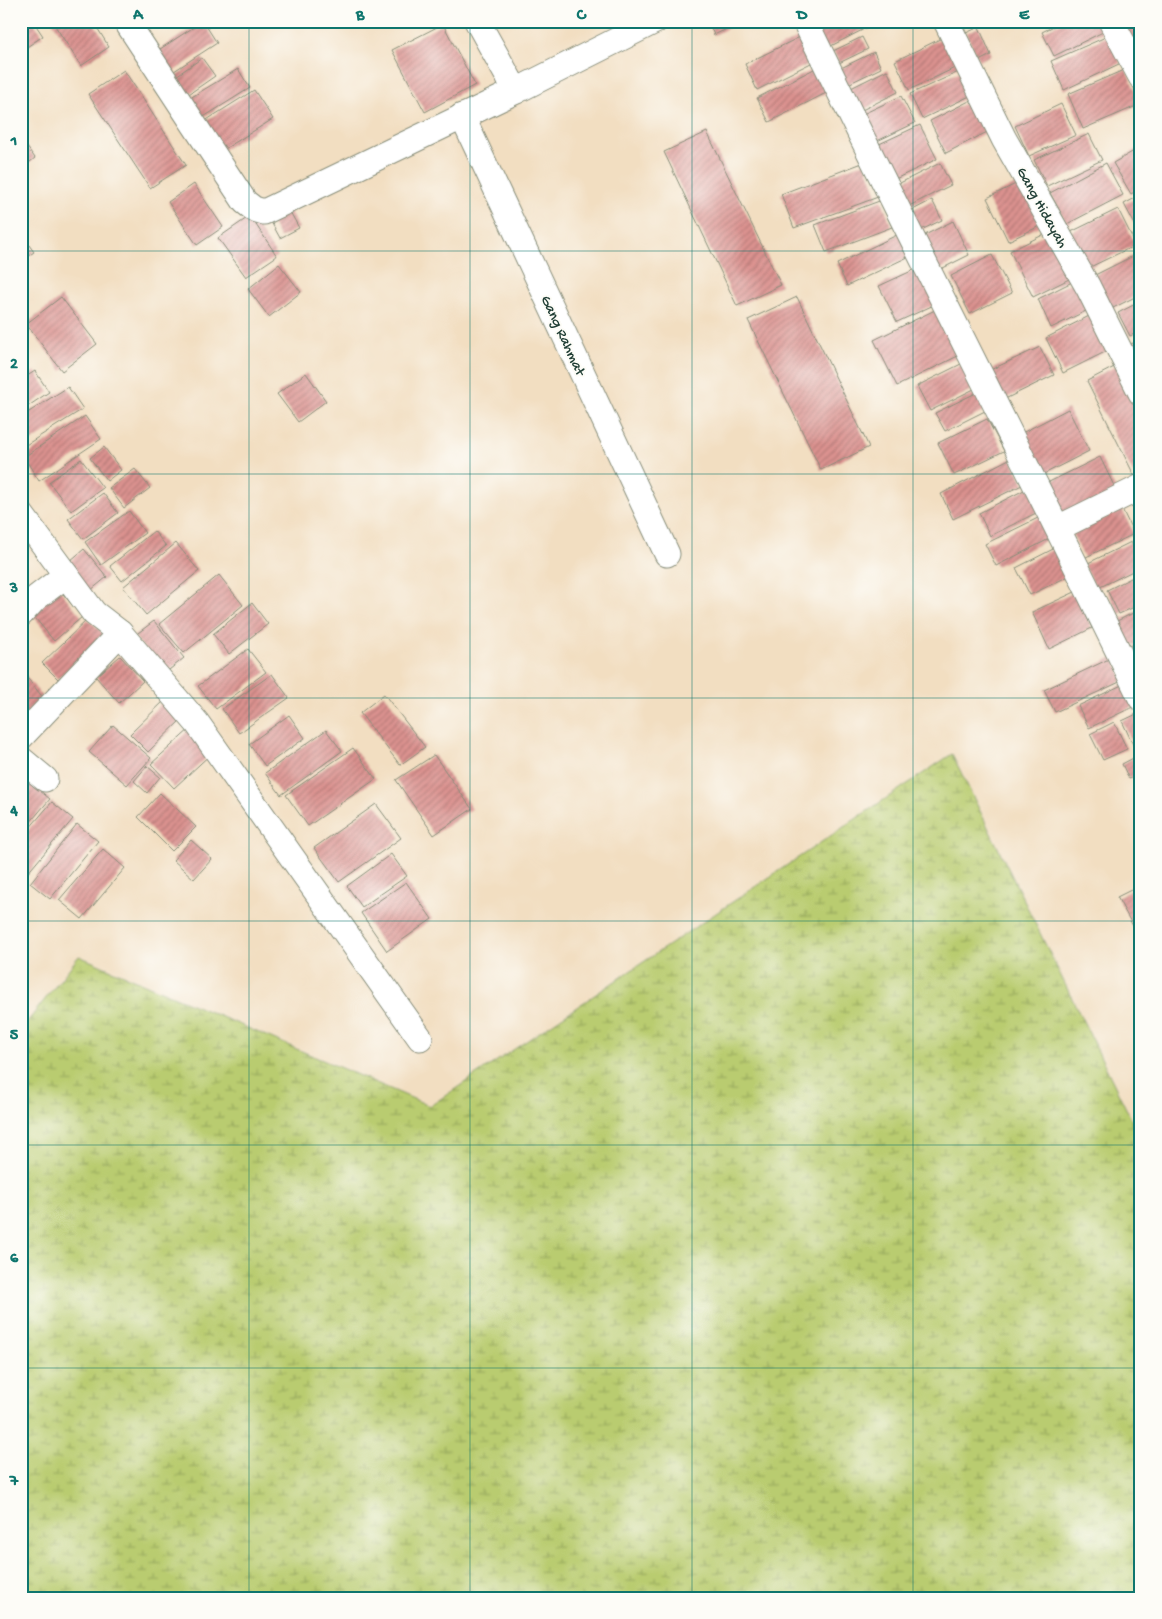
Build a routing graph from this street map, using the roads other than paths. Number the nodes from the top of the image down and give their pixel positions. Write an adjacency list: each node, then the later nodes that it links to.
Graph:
1 (126, 21): 9 (street)
2 (477, 21): 8 (street)
3 (655, 21): 8 (street)
4 (805, 21): 13 (street)
5 (946, 21): 10 (street, Gang Hidayah)
6 (1111, 21): 7 (street)
7 (1141, 77)
8 (516, 91): 9 (street)
9 (462, 116): 14 (street, Gang Rahmat)
10 (1141, 393)
11 (1141, 487): 13 (street)
12 (21, 514): 15 (street)
13 (1058, 528): 18 (street)
14 (667, 554)
15 (66, 576): 16 (street); 17 (street)
16 (21, 614)
17 (120, 633): 19 (street); 22 (street)
18 (1141, 698)
19 (21, 736)
20 (21, 759): 21 (street)
21 (45, 779)
22 (420, 1038)

